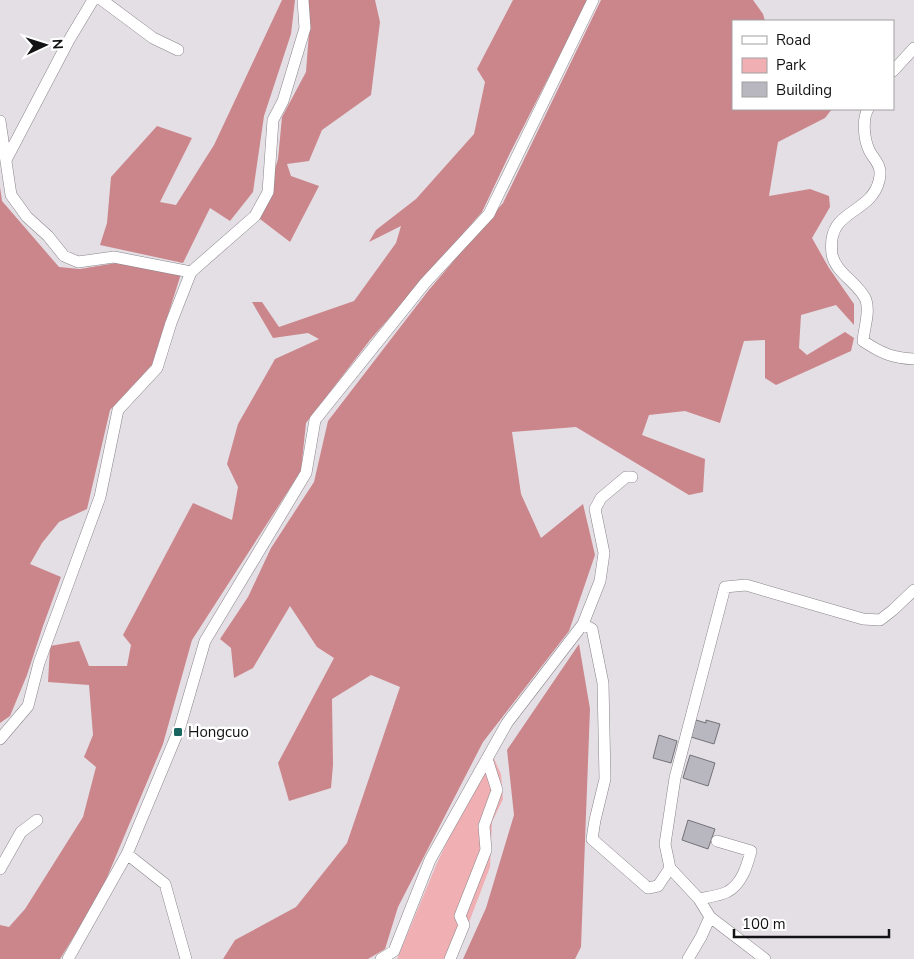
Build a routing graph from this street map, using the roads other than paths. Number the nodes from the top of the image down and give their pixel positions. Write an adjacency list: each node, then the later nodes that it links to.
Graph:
1 (93, 0): 10 (street)
2 (102, 0): 6 (street)
3 (303, 0): 11 (street)
4 (593, 0): 20 (street)
5 (914, 48): 7 (street)
6 (178, 50)
7 (894, 70)
8 (867, 110): 12 (street)
9 (0, 121): 10 (street)
10 (6, 160): 11 (street)
11 (191, 272): 16 (street)
12 (914, 358)
13 (632, 477): 15 (street)
14 (914, 590): 21 (street)
15 (583, 624): 17 (street); 21 (street)
16 (0, 739)
17 (487, 759): 27 (street); 28 (street)
18 (37, 820): 22 (street)
19 (716, 840): 23 (street)
20 (126, 854): 25 (street); 26 (street)
21 (670, 868): 23 (street)
22 (0, 870)
23 (699, 899): 24 (street)
24 (710, 917): 29 (street); 30 (street)
25 (68, 959)
26 (186, 959)
27 (381, 959)
28 (450, 959)
29 (688, 959)
30 (765, 959)

